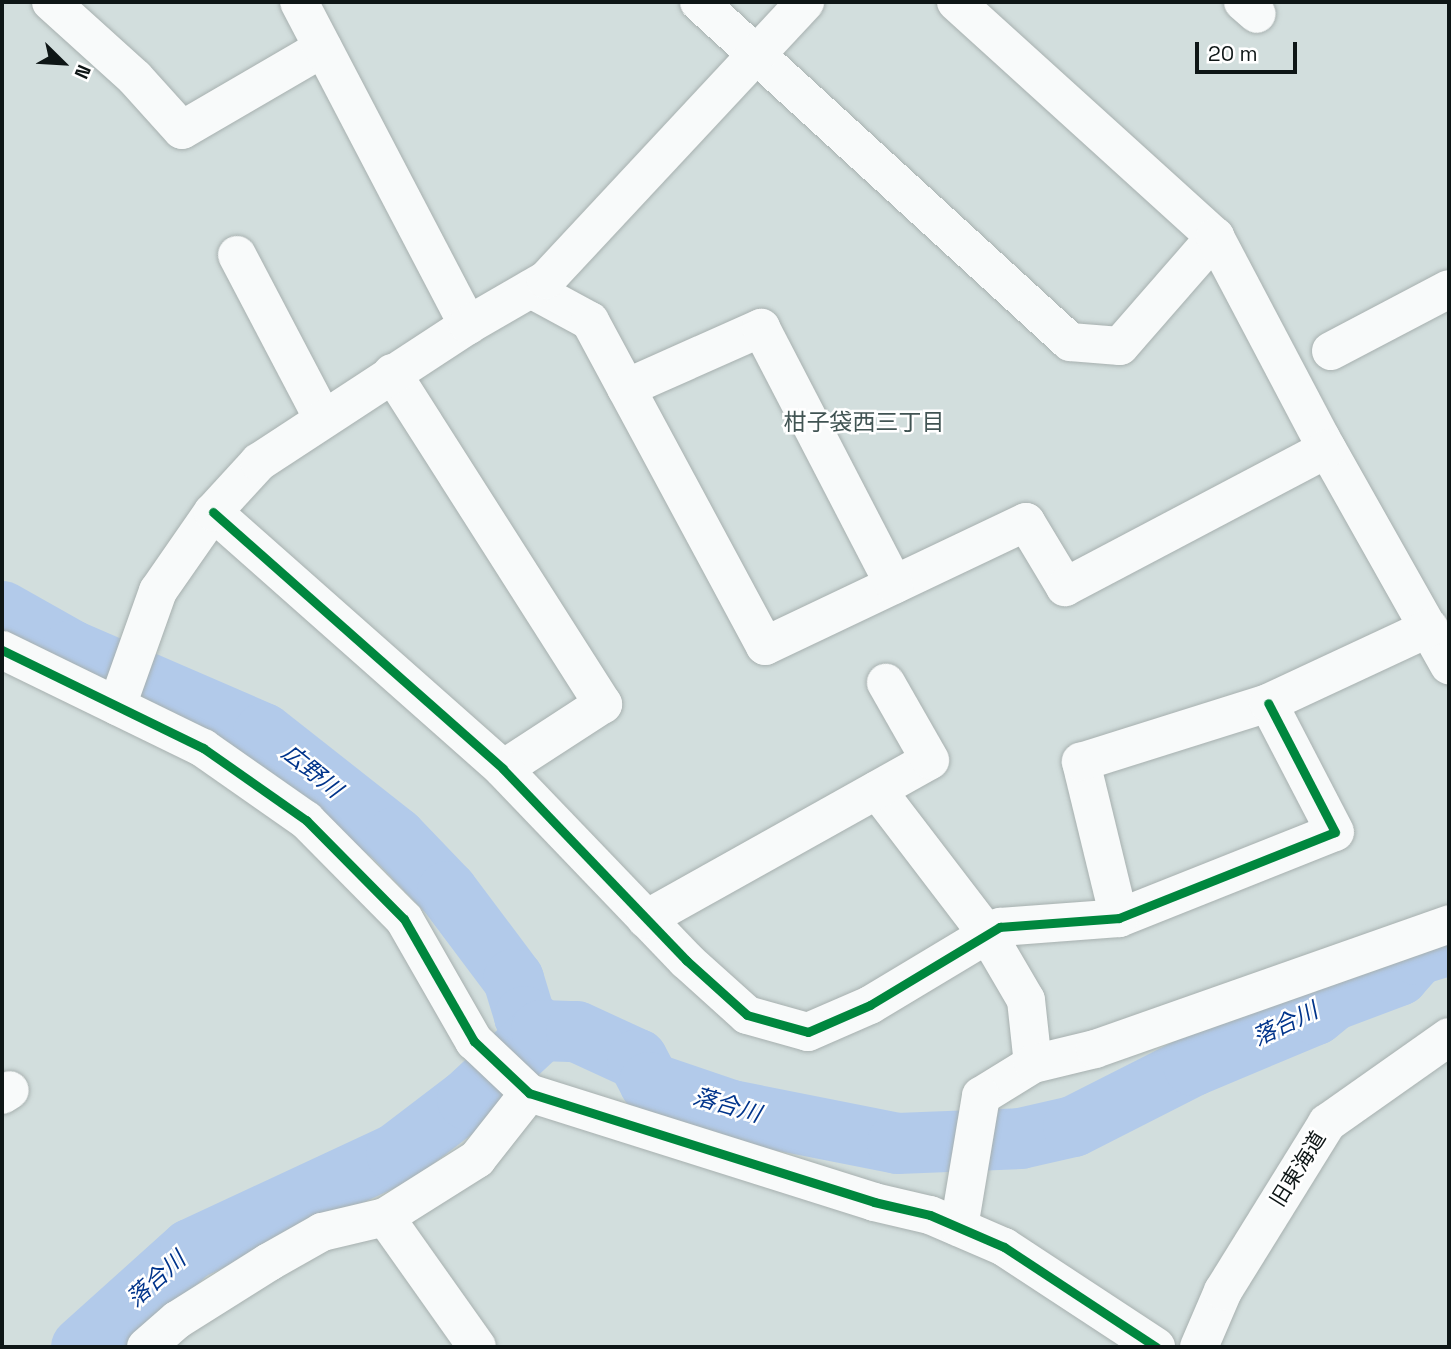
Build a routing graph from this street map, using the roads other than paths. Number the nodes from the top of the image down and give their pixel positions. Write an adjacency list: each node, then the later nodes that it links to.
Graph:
1 (51, 2): 6 (street)
2 (299, 2): 6 (street)
3 (699, 2): 7 (street)
4 (806, 2): 7 (street)
5 (956, 2): 8 (street)
6 (323, 48): 12 (street)
7 (757, 52): 8 (street); 10 (street)
8 (1215, 237): 17 (street)
9 (237, 255): 16 (street)
10 (531, 289): 12 (street); 15 (street)
11 (1449, 289): 13 (street)
12 (468, 325): 14 (street)
13 (1331, 351)
14 (392, 373): 16 (street); 26 (street)
15 (626, 388): 19 (street); 19 (street)
16 (323, 419): 18 (street)
17 (1327, 449): 19 (street); 20 (street)
18 (213, 512): 25 (street); 26 (street)
19 (894, 585)
20 (1429, 628): 22 (street); 24 (street)
21 (2, 650): 25 (street)
22 (1449, 665)
23 (886, 683): 27 (street)
24 (1268, 704): 28 (street); 28 (street)
25 (117, 706): 34 (street)
26 (503, 769): 29 (street)
27 (877, 790): 29 (street); 31 (street)
28 (1119, 918): 31 (street)
29 (646, 919): 31 (street)
30 (1449, 924): 33 (street)
31 (988, 934): 33 (street)
32 (1449, 1037): 40 (street, 旧東海道)
33 (1033, 1064): 36 (street)
34 (530, 1093): 35 (street); 36 (street)
35 (385, 1217): 37 (street); 38 (street)
36 (959, 1227): 39 (street)
37 (146, 1347)
38 (477, 1347)
39 (1156, 1347)
40 (1199, 1347)

